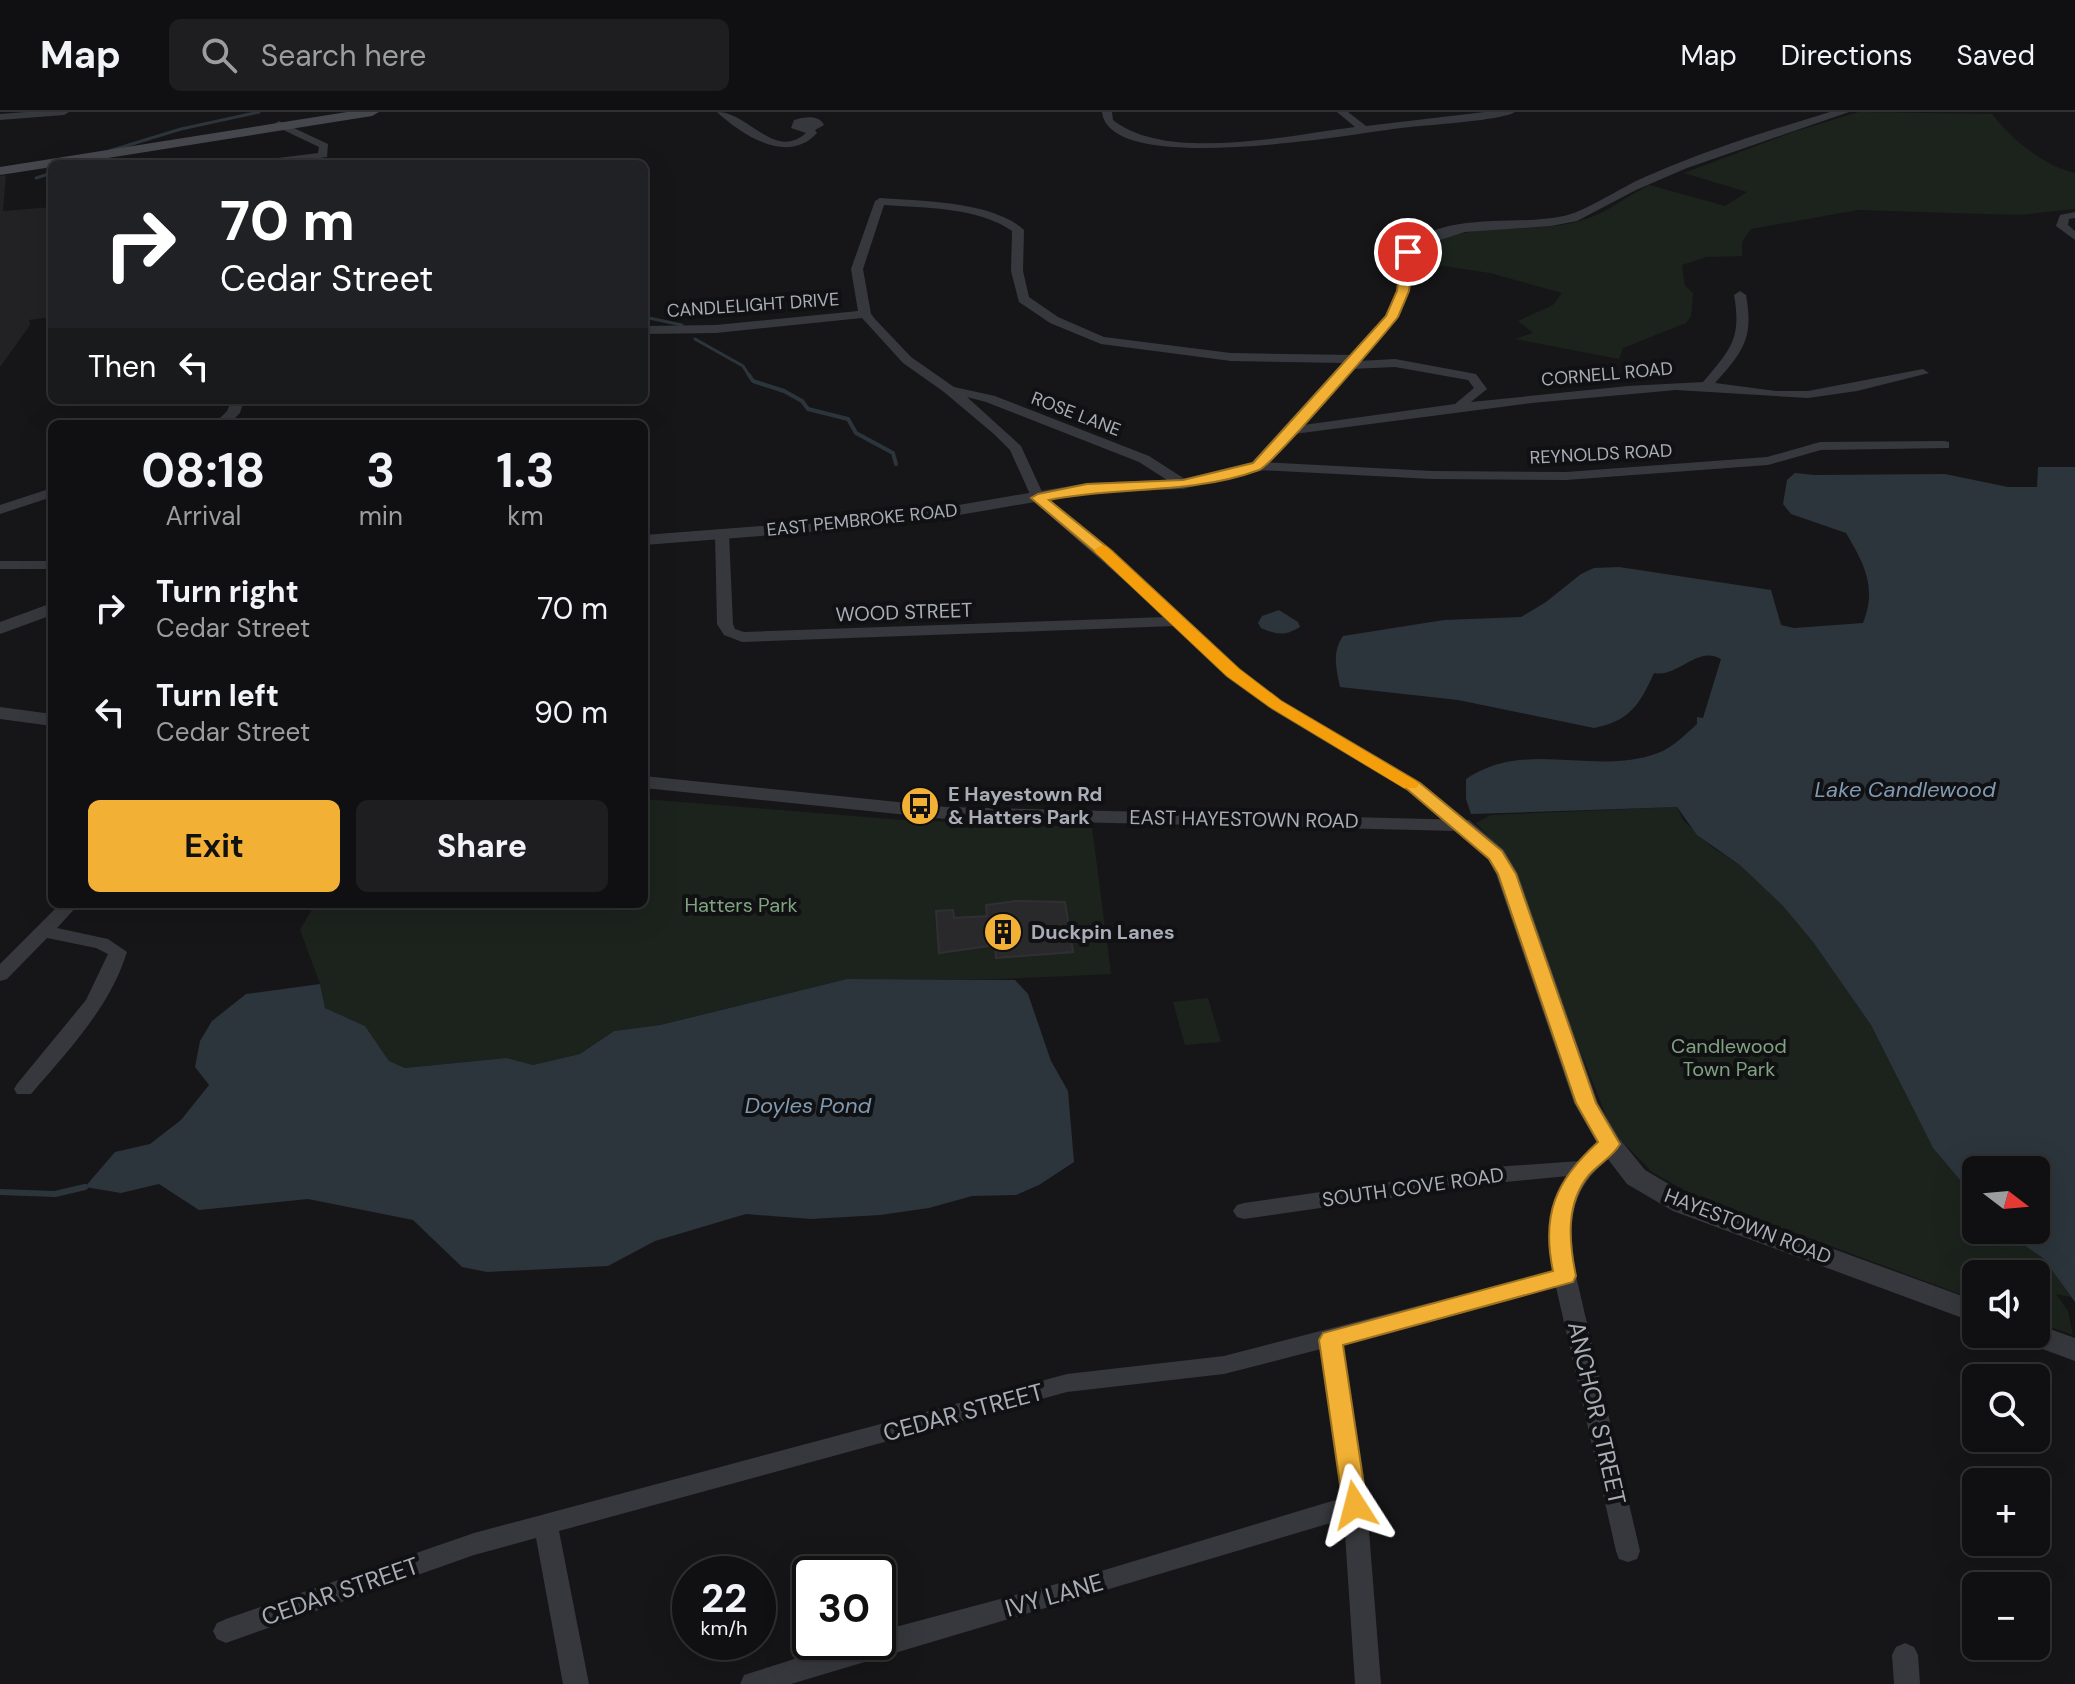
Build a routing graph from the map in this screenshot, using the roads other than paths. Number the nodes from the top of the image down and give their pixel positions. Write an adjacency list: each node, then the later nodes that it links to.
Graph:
1 (64, 112): 8 (street)
2 (372, 112): 9 (main road)
3 (722, 112): 10 (street)
4 (1107, 112): 11 (street)
5 (1342, 112): 11 (street)
6 (1510, 112): 11 (street)
7 (1843, 112): 21 (street)
8 (0, 117)
9 (279, 124): 12 (main road); 13 (street)
10 (809, 129)
11 (1366, 131)
12 (76, 160)
13 (284, 160)
14 (48, 164): 15 (main road)
15 (0, 171)
16 (2075, 215): 17 (street)
17 (2075, 237)
18 (1740, 295): 23 (street)
19 (865, 314): 20 (street, CANDLELIGHT DRIVE); 21 (street); 24 (street, ROSE LANE)
20 (648, 330)
21 (1352, 362): 26 (street); 28 (street)
22 (1923, 373): 23 (street, CORNELL ROAD)
23 (1708, 384): 26 (street, CORNELL ROAD)
24 (949, 389): 31 (street, ROSE LANE); 33 (street, ROSE LANE)
25 (236, 404): 27 (street)
26 (1453, 407): 28 (street, CORNELL ROAD)
27 (225, 420)
28 (1294, 430): 30 (street)
29 (1944, 445): 30 (street, REYNOLDS ROAD)
30 (1258, 466): 31 (street, EAST PEMBROKE ROAD)
31 (1183, 484): 33 (street, EAST PEMBROKE ROAD)
32 (48, 493): 34 (street)
33 (1038, 498): 35 (street, EAST PEMBROKE ROAD); 40 (street, HAYESTOWN ROAD)
34 (0, 510)
35 (722, 534): 36 (street, EAST PEMBROKE ROAD); 40 (street, WOOD STREET)
36 (648, 540)
37 (0, 565): 38 (street)
38 (48, 565)
39 (48, 610): 41 (street)
40 (1180, 621): 45 (street, HAYESTOWN ROAD)
41 (0, 628)
42 (0, 713): 43 (street)
43 (48, 719)
44 (648, 782): 45 (street, EAST HAYESTOWN ROAD)
45 (1462, 825): 50 (street, HAYESTOWN ROAD)
46 (66, 908): 47 (street)
47 (44, 931): 48 (street); 49 (street)
48 (0, 975)
49 (24, 1089)
50 (1610, 1144): 51 (street); 54 (street, HAYESTOWN ROAD)
51 (1582, 1169): 52 (street, SOUTH COVE ROAD); 53 (street)
52 (1244, 1211)
53 (1565, 1276): 55 (street, CEDAR STREET); 60 (street, ANCHOR STREET)
54 (1962, 1307)
55 (1331, 1340): 58 (street); 59 (street, CEDAR STREET)
56 (2050, 1340): 57 (street)
57 (2075, 1350)
58 (1355, 1505): 64 (street, IVY LANE); 65 (street)
59 (546, 1525): 61 (street, CEDAR STREET); 63 (street)
60 (1628, 1551)
61 (226, 1631)
62 (1905, 1655): 66 (street)
63 (576, 1684)
64 (753, 1684)
65 (1368, 1684)
66 (1907, 1684)

